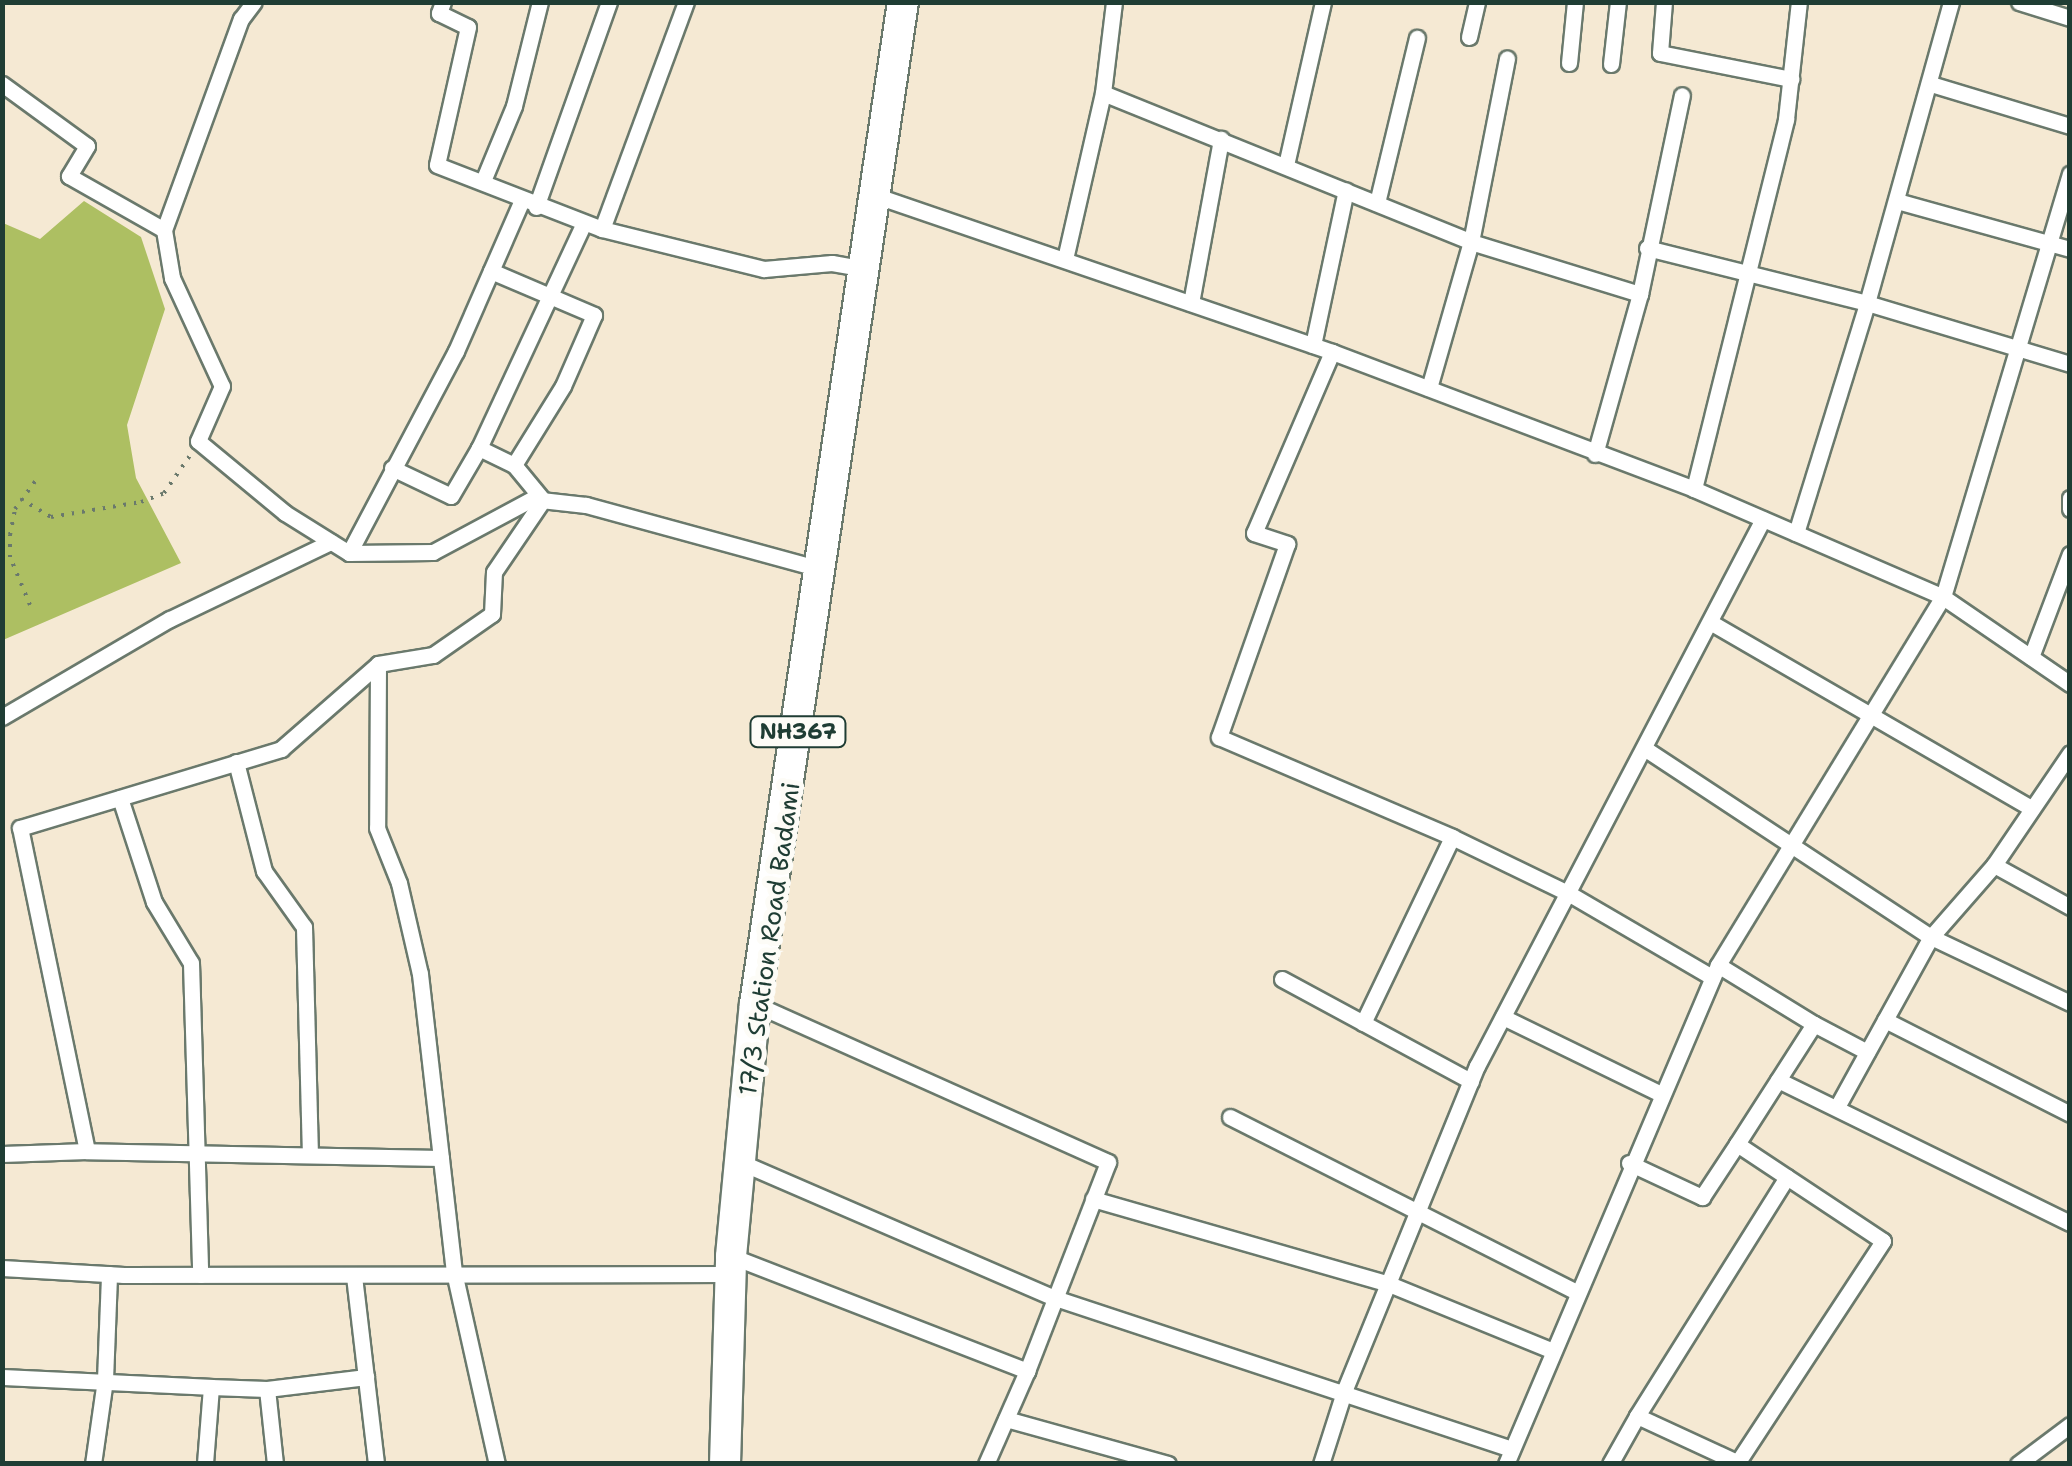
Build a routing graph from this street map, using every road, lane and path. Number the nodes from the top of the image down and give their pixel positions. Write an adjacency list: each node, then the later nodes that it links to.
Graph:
1 (254, 2): 39 (street)
2 (443, 2): 31 (street)
3 (540, 2): 31 (street)
4 (609, 2): 36 (street)
5 (686, 2): 38 (street)
6 (904, 2): 33 (highway, 17/3 Station Road Badami / NH367)
7 (1114, 2): 25 (street)
8 (1324, 2): 29 (street)
9 (1478, 2): 18 (street)
10 (1575, 2): 20 (street)
11 (1618, 2): 21 (street)
12 (1664, 2): 22 (street)
13 (1799, 2): 22 (street)
14 (1950, 2): 24 (street)
15 (2019, 2): 16 (street)
16 (2070, 18)
17 (1417, 38): 35 (street)
18 (1469, 38)
19 (1507, 60): 40 (street)
20 (1569, 63)
21 (1611, 64)
22 (1791, 78): 46 (street)
23 (2, 84): 39 (street)
24 (1931, 84): 27 (street); 34 (street)
25 (1102, 93): 28 (street); 44 (street)
26 (1682, 95): 42 (street)
27 (2070, 126)
28 (1220, 139): 29 (street); 51 (street)
29 (1286, 165): 32 (street)
30 (2070, 174): 41 (street)
31 (483, 181): 36 (street)
32 (1346, 190): 35 (street); 52 (street)
33 (877, 196): 44 (street); 45 (highway, 17/3 Station Road Badami / NH367)
34 (1897, 201): 41 (street); 50 (street)
35 (1377, 203): 40 (street)
36 (528, 204): 37 (street); 47 (street)
37 (584, 224): 38 (street); 49 (street)
38 (602, 229): 45 (street)
39 (164, 230): 57 (street)
40 (1470, 242): 48 (street); 56 (street)
41 (2049, 244): 43 (street); 53 (street)
42 (1647, 248): 46 (street); 48 (street)
43 (2070, 249)
44 (1065, 259): 51 (street)
45 (866, 269): 73 (highway, 17/3 Station Road Badami / NH367)
46 (1752, 270): 50 (street); 63 (street)
47 (491, 271): 49 (street); 61 (street)
48 (1640, 294): 59 (street)
49 (548, 300): 58 (street); 60 (street)
50 (1867, 302): 53 (street); 69 (street)
51 (1191, 303): 52 (street)
52 (1313, 345): 54 (street)
53 (2018, 349): 55 (street); 74 (street)
54 (1332, 352): 56 (street); 89 (street)
55 (2070, 364)
56 (1429, 388): 59 (street)
57 (198, 441): 65 (path); 70 (street)
58 (479, 448): 60 (street); 61 (street)
59 (1595, 454): 63 (street)
60 (514, 464): 66 (street)
61 (392, 468): 71 (street)
62 (37, 479): 65 (path)
63 (1694, 489): 68 (street)
64 (2070, 498): 67 (street)
65 (21, 499): 75 (path)
66 (543, 500): 71 (street); 73 (street); 78 (street)
67 (2070, 509)
68 (1764, 519): 69 (street); 76 (street)
69 (1796, 533): 74 (street)
70 (331, 542): 71 (street); 81 (street)
71 (349, 553)
72 (2070, 554): 77 (street)
73 (820, 568): 98 (highway, 17/3 Station Road Badami / NH367)
74 (1943, 597): 77 (street); 80 (street)
75 (30, 605)
76 (1710, 622): 80 (street); 82 (street)
77 (2031, 657): 79 (street)
78 (378, 664): 84 (street); 115 (street)
79 (2070, 684)
80 (1872, 713): 86 (street); 90 (street)
81 (2, 717)
82 (1644, 748): 90 (street); 92 (street)
83 (2070, 753): 86 (street)
84 (236, 762): 85 (street); 114 (street)
85 (120, 798): 87 (street); 112 (street)
86 (2032, 809): 91 (street)
87 (20, 828): 88 (street); 111 (street)
88 (2, 832)
89 (1452, 837): 92 (street); 101 (street)
90 (1790, 849): 94 (street); 95 (street)
91 (1994, 865): 93 (street); 94 (street)
92 (1568, 893): 95 (street); 99 (street)
93 (2070, 908)
94 (1931, 937): 97 (street); 100 (street)
95 (1715, 971): 102 (street); 106 (street)
96 (1282, 979): 101 (street)
97 (2070, 1003)
98 (756, 1004): 116 (highway, 17/3 Station Road Badami / NH367); 119 (street)
99 (1503, 1018): 105 (street); 106 (street)
100 (1886, 1020): 103 (street); 108 (street)
101 (1362, 1022): 105 (street)
102 (1814, 1024): 103 (street); 104 (street)
103 (1868, 1052): 107 (street)
104 (1778, 1080): 107 (street); 110 (street)
105 (1472, 1081): 120 (street)
106 (1660, 1094): 117 (street)
107 (1837, 1107): 121 (street)
108 (2070, 1114)
109 (1230, 1117): 120 (street)
110 (1737, 1144): 117 (street); 118 (street)
111 (87, 1151): 112 (street); 113 (street)
112 (196, 1153): 114 (street); 126 (street)
113 (2, 1154)
114 (310, 1155): 115 (street)
115 (441, 1158): 124 (street)
116 (740, 1162): 122 (highway, 17/3 Station Road Badami / NH367); 130 (street)
117 (1629, 1162): 129 (street)
118 (1787, 1178): 139 (street); 143 (street)
119 (1094, 1199): 128 (street); 130 (street)
120 (1418, 1215): 128 (street); 129 (street)
121 (2070, 1222)
122 (731, 1265): 124 (street); 132 (street); 149 (highway, 17/3 Station Road Badami / NH367)
123 (2, 1268): 125 (street)
124 (454, 1272): 127 (street); 148 (street)
125 (109, 1274): 126 (street); 135 (street)
126 (200, 1275): 127 (street)
127 (354, 1276): 134 (street)
128 (1389, 1284): 131 (street); 138 (street)
129 (1574, 1292): 131 (street)
130 (1055, 1298): 132 (street); 138 (street)
131 (1551, 1350): 142 (street)
132 (1027, 1371): 140 (street)
133 (2, 1377): 135 (street)
134 (366, 1377): 137 (street); 147 (street)
135 (105, 1380): 136 (street); 144 (street)
136 (211, 1387): 137 (street); 145 (street)
137 (267, 1389): 146 (street)
138 (1345, 1389): 142 (street); 152 (street)
139 (1637, 1416): 143 (street); 153 (street)
140 (1006, 1419): 150 (street); 151 (street)
141 (2070, 1425): 154 (street)
142 (1509, 1456)
143 (1740, 1463)
144 (93, 1464)
145 (205, 1464)
146 (275, 1464)
147 (376, 1464)
148 (497, 1464)
149 (725, 1464)
150 (986, 1464)
151 (1168, 1464)
152 (1321, 1464)
153 (1610, 1464)
154 (2018, 1464)

